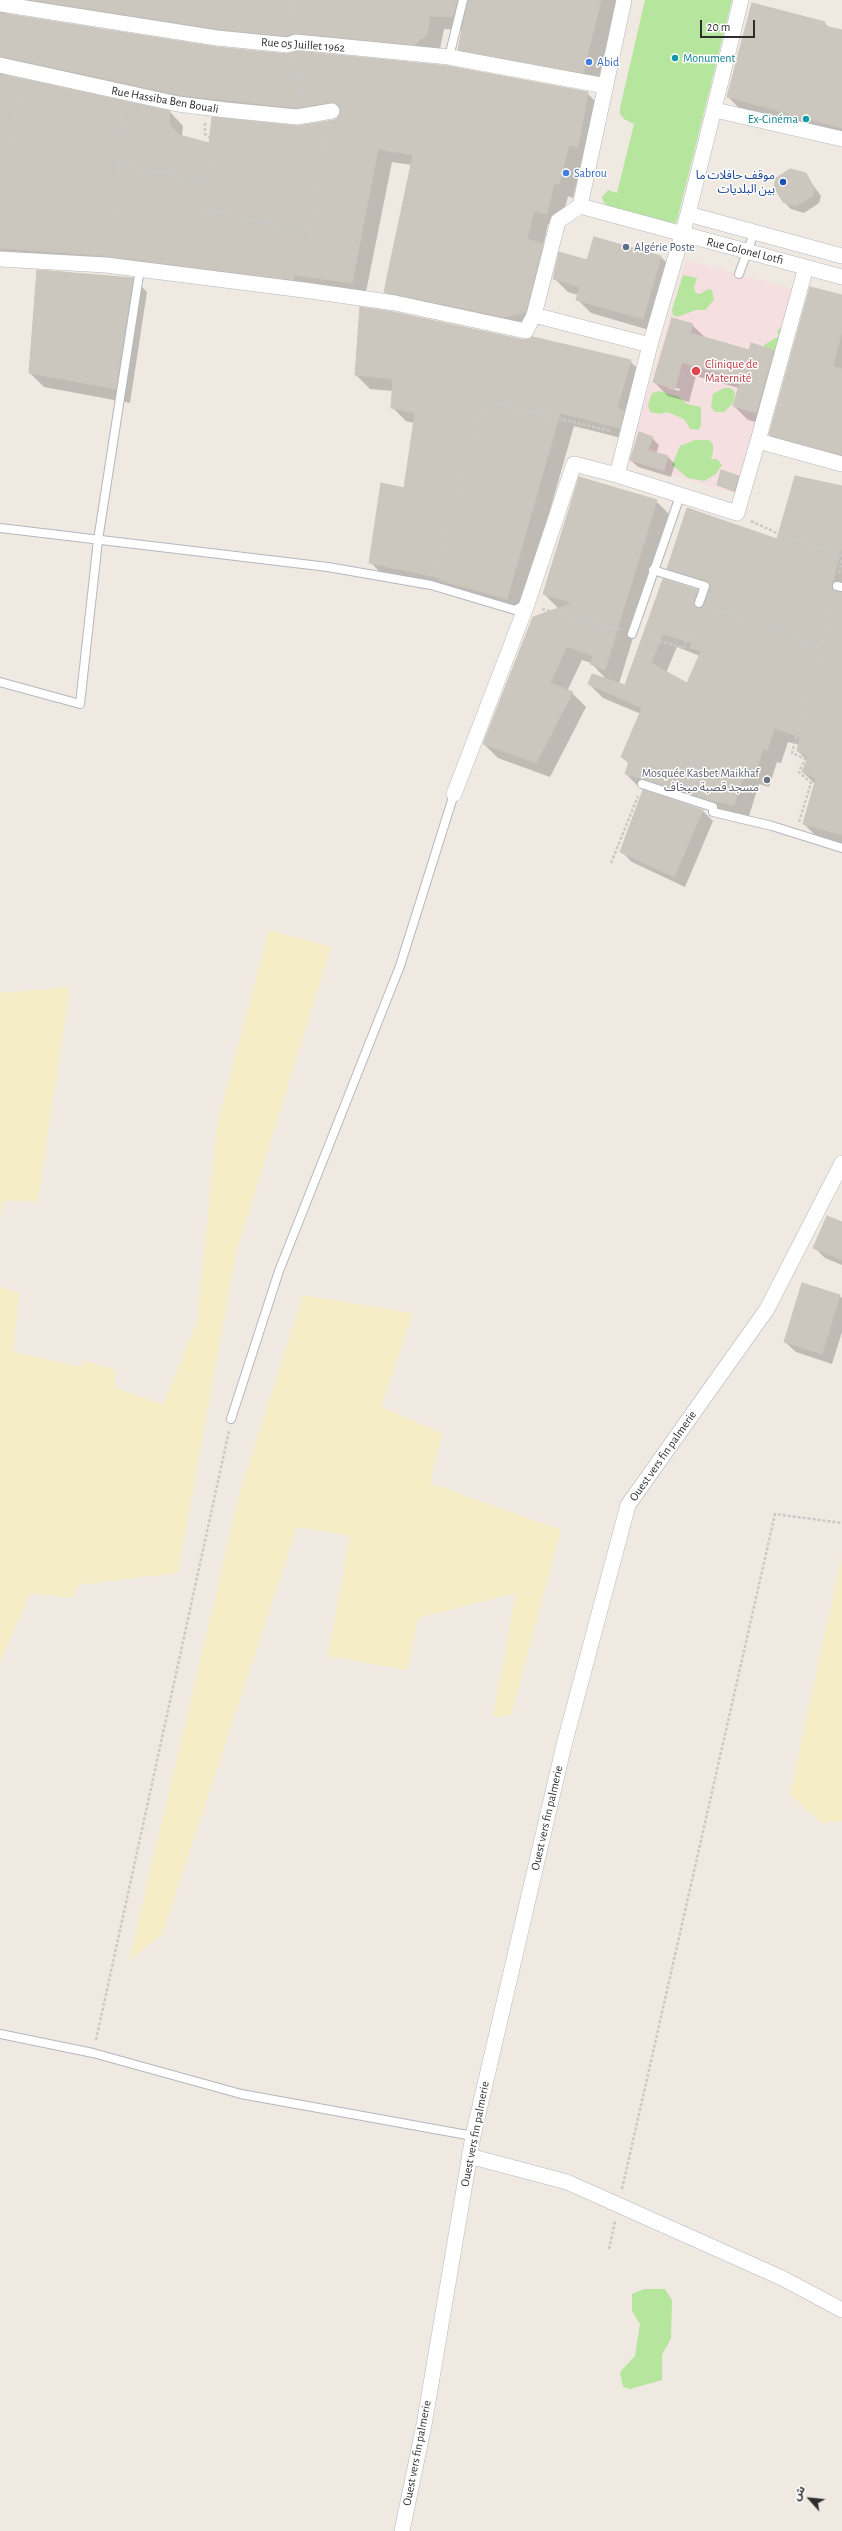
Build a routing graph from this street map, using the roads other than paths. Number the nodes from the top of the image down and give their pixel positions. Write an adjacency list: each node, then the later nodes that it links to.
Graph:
1 (463, 0): 5 (lane)
2 (624, 0): 7 (street)
3 (741, 0): 8 (street)
4 (0, 4): 5 (street, Rue 05 Juillet 1962)
5 (450, 57): 7 (street, Rue 05 Juillet 1962)
6 (0, 65): 9 (street, Rue Hassiba Ben Bouali)
7 (606, 86): 11 (street)
8 (715, 110): 10 (street); 12 (street)
9 (332, 111)
10 (842, 139)
11 (580, 206): 14 (street, Rue Colonel Lotfi); 22 (street)
12 (688, 214): 13 (street, Rue Colonel Lotfi); 14 (street)
13 (754, 233): 15 (lane); 16 (street, Rue Colonel Lotfi)
14 (683, 235): 15 (street, Rue Colonel Lotfi); 23 (street)
15 (748, 251): 18 (street, Rue Colonel Lotfi); 20 (lane)
16 (842, 256)
17 (0, 259): 19 (street)
18 (806, 267): 21 (street, Rue Colonel Lotfi); 24 (street)
19 (140, 269): 22 (street); 29 (lane)
20 (739, 274)
21 (841, 274)
22 (534, 314): 23 (street)
23 (650, 345): 26 (street)
24 (758, 442): 25 (street); 27 (street)
25 (842, 464)
26 (617, 475): 27 (street); 32 (street)
27 (680, 496): 30 (lane)
28 (0, 528): 29 (lane)
29 (98, 540): 32 (lane); 34 (lane)
30 (653, 570): 31 (lane); 33 (lane)
31 (699, 603)
32 (527, 604): 36 (street)
33 (632, 634)
34 (0, 682)
35 (642, 784): 37 (lane)
36 (454, 794): 39 (lane)
37 (842, 848)
38 (842, 1163): 41 (street, Ouest vers fin palmerie)
39 (231, 1419)
40 (0, 2034): 41 (lane)
41 (473, 2136): 42 (street, Ouest vers fin palmerie)
42 (469, 2156): 43 (street); 44 (street, Ouest vers fin palmerie)
43 (842, 2310)
44 (402, 2531)

